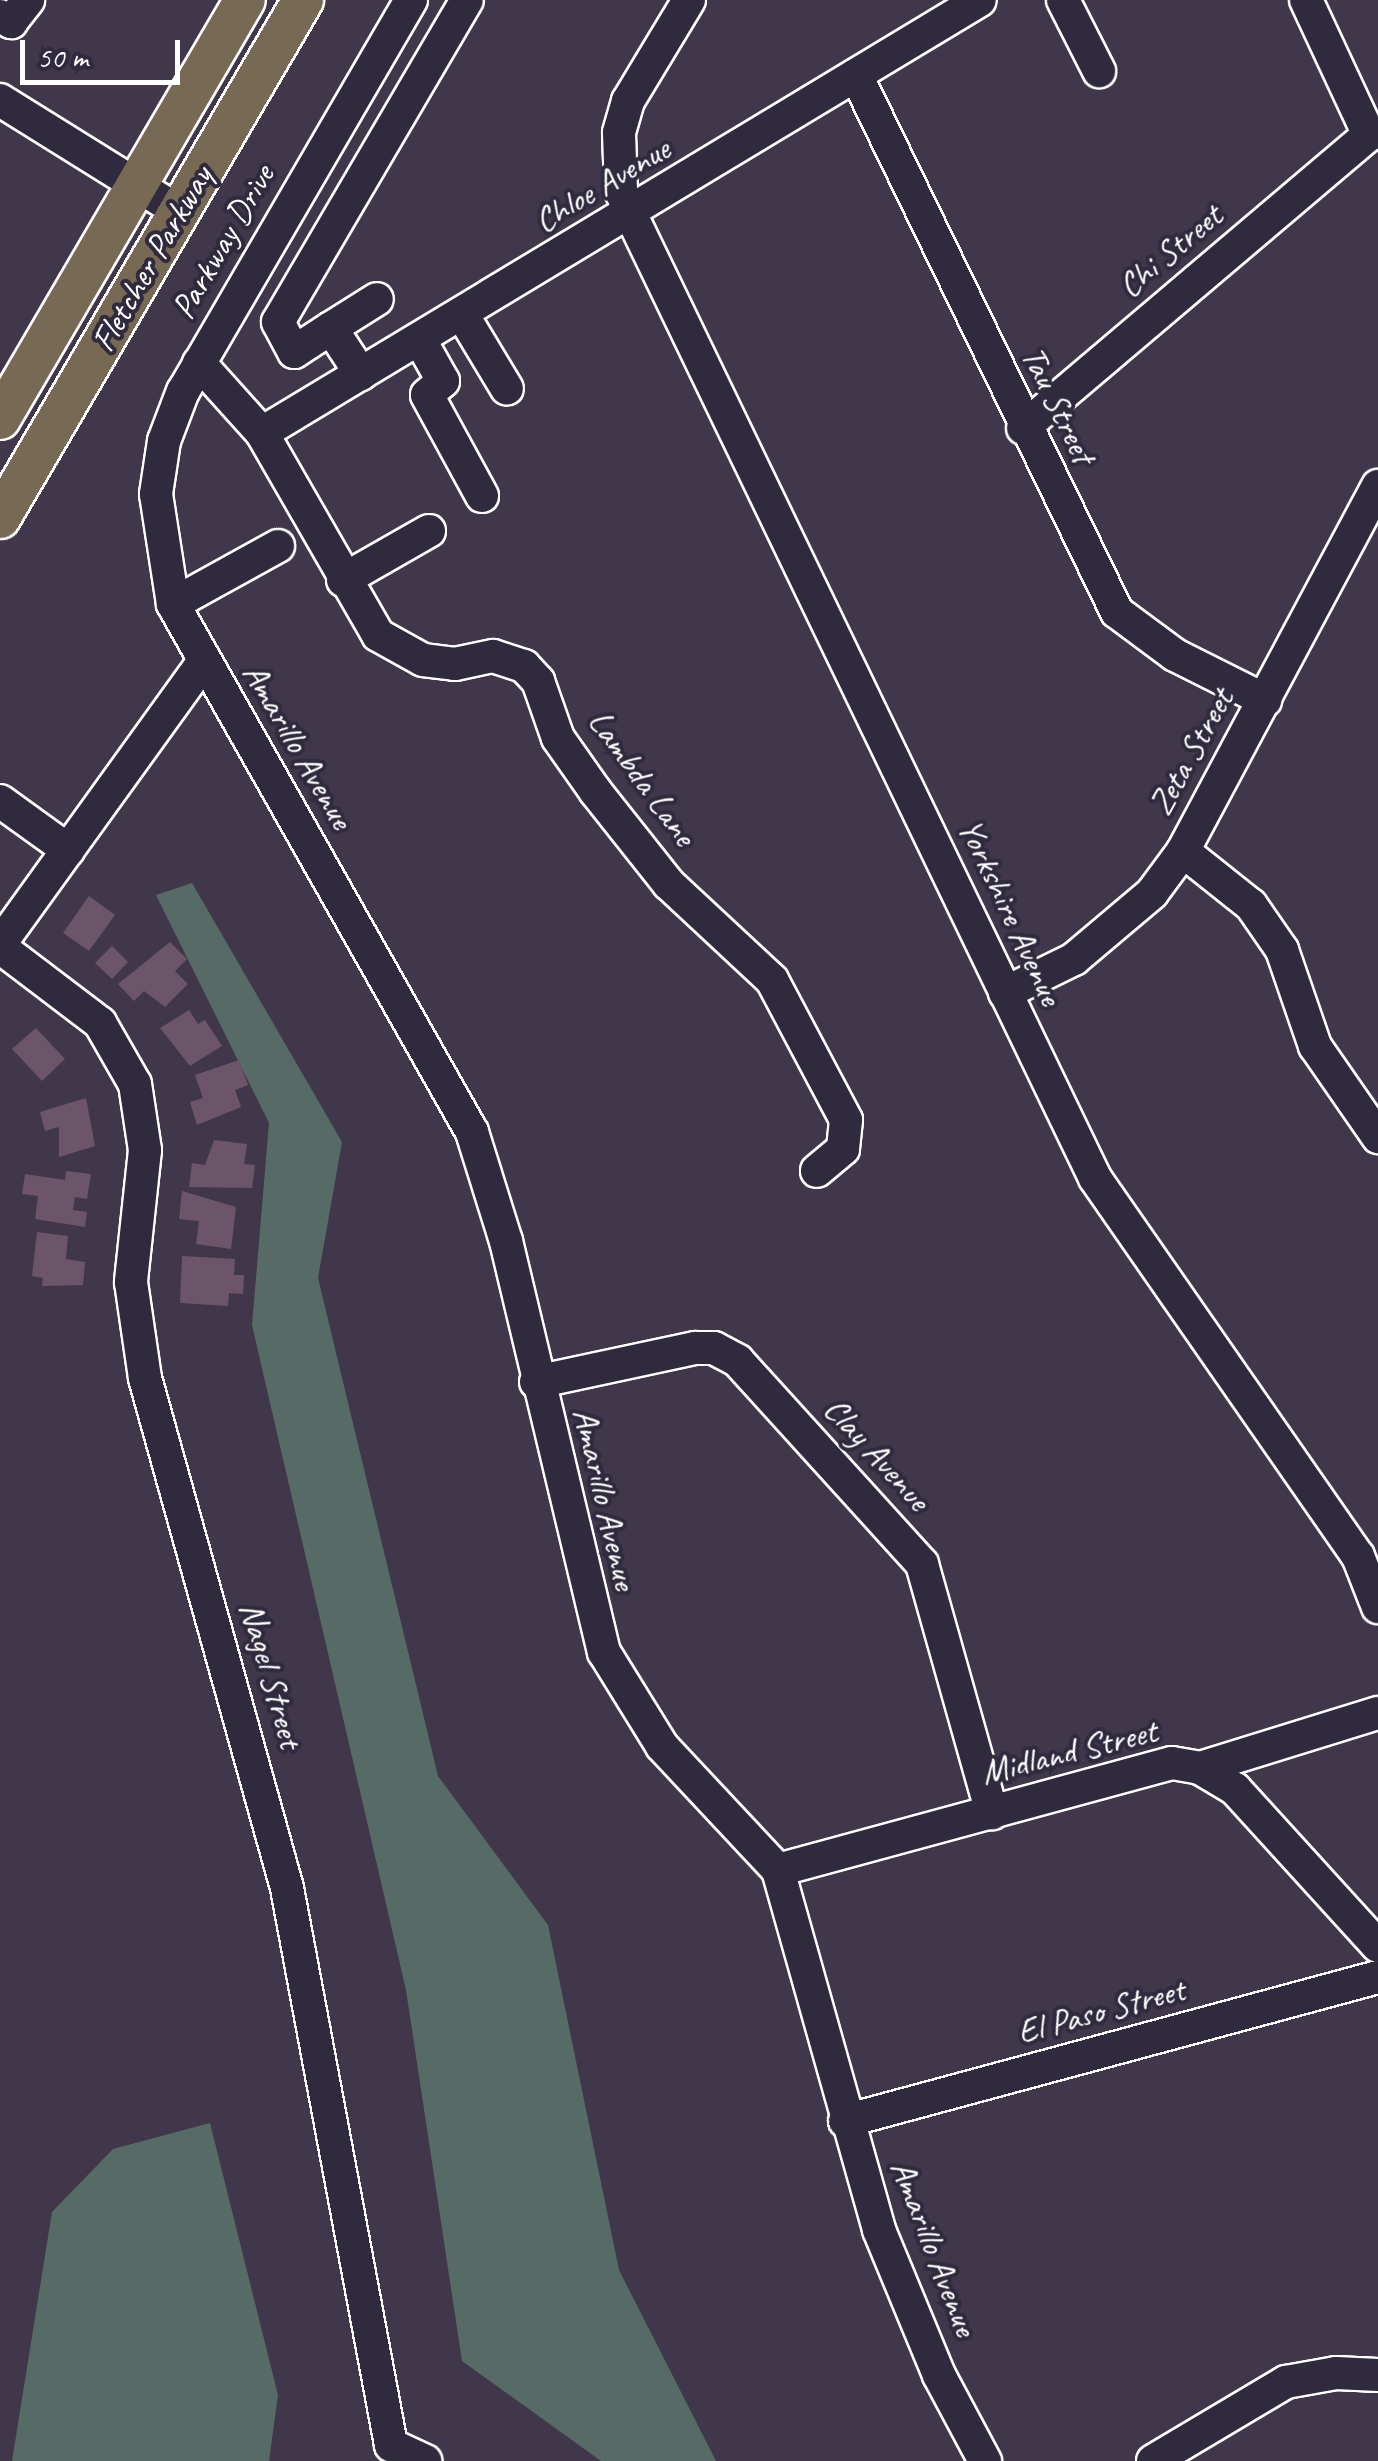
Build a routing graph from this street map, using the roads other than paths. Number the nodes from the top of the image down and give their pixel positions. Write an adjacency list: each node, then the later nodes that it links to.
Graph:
1 (28, 0): 10 (street)
2 (245, 0): 14 (main road, Fletcher Parkway)
3 (303, 0): 15 (main road, Fletcher Parkway)
4 (411, 0): 21 (street, Parkway Drive)
5 (467, 0): 19 (street)
6 (688, 0): 16 (street, Yorkshire Avenue)
7 (980, 0): 12 (street, Chloe Avenue)
8 (1063, 0): 11 (street)
9 (1306, 0): 25 (street, Chi Street)
10 (0, 16)
11 (1099, 71)
12 (856, 75): 16 (street, Chloe Avenue); 25 (street, Tau Street)
13 (0, 100): 14 (street)
14 (138, 186): 15 (street); 24 (main road, Fletcher Parkway)
15 (180, 212): 29 (main road, Fletcher Parkway)
16 (630, 215): 18 (street, Chloe Avenue); 41 (street, Yorkshire Avenue)
17 (378, 299): 19 (street)
18 (462, 314): 20 (street, Chloe Avenue); 23 (street)
19 (331, 328): 22 (street)
20 (420, 340): 22 (street, Chloe Avenue); 28 (street)
21 (199, 363): 26 (street, Lambda Lane); 31 (street, Parkway Drive)
22 (361, 374): 26 (street, Chloe Avenue)
23 (506, 389)
24 (0, 419)
25 (1024, 428): 36 (street, Tau Street)
26 (262, 433): 33 (street, Lambda Lane)
27 (1376, 493): 36 (street, Zeta Street)
28 (482, 496)
29 (0, 518)
30 (428, 531): 33 (street)
31 (160, 542): 34 (street, Amarillo Avenue)
32 (278, 546): 34 (street)
33 (343, 580): 43 (street, Lambda Lane)
34 (173, 604): 35 (street, Amarillo Avenue)
35 (204, 662): 38 (street); 44 (street, Amarillo Avenue)
36 (1265, 700): 39 (street, Zeta Street)
37 (0, 801): 38 (street)
38 (68, 850): 40 (street)
39 (1183, 851): 41 (street, Zeta Street); 42 (street)
40 (0, 946): 54 (street, Nagel Street)
41 (1005, 993): 45 (street, Yorkshire Avenue)
42 (1378, 1136)
43 (817, 1171)
44 (536, 1382): 48 (street, Clay Avenue); 49 (street, Amarillo Avenue)
45 (1378, 1607)
46 (1378, 1714): 47 (street, Midland Street)
47 (1200, 1768): 48 (street, Midland Street); 50 (street)
48 (992, 1813): 49 (street, Midland Street)
49 (778, 1870): 52 (street, Amarillo Avenue)
50 (1378, 1946)
51 (1378, 1978): 52 (street, El Paso Street)
52 (845, 2121): 56 (street, Amarillo Avenue)
53 (1378, 2375): 57 (street)
54 (389, 2453): 55 (street, Nagel Street)
55 (425, 2461)
56 (985, 2461)
57 (1153, 2461)

